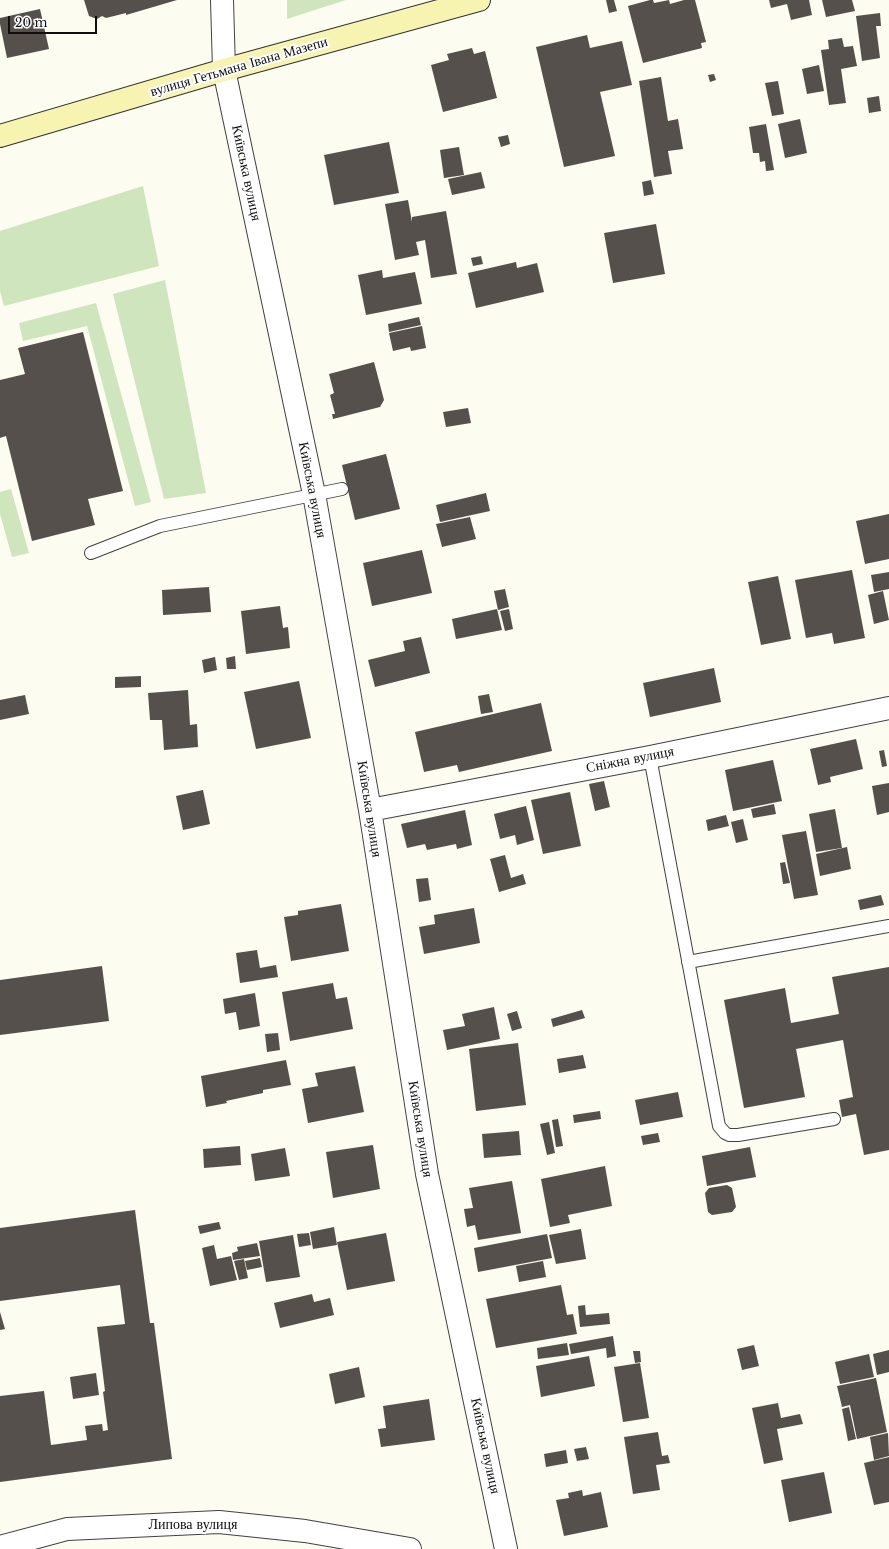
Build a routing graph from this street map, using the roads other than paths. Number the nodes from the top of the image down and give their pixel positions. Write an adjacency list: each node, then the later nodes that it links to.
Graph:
1 (222, 0): 3 (street, Київська вулиця)
2 (479, 0): 3 (main road, вулиця Гетьмана Івана Мазепи)
3 (224, 70): 4 (main road, вулиця Гетьмана Івана Мазепи); 6 (street, Київська вулиця)
4 (0, 136)
5 (342, 489): 6 (lane)
6 (314, 494): 7 (lane); 10 (street, Київська вулиця)
7 (91, 553)
8 (889, 708): 9 (street, Сніжна вулиця)
9 (650, 757): 10 (street, Сніжна вулиця); 12 (lane)
10 (370, 810): 16 (street, Київська вулиця)
11 (889, 926): 12 (lane)
12 (688, 962): 13 (lane)
13 (834, 1118)
14 (0, 1547): 15 (street, Липова вулиця)
15 (410, 1549)
16 (506, 1549)

